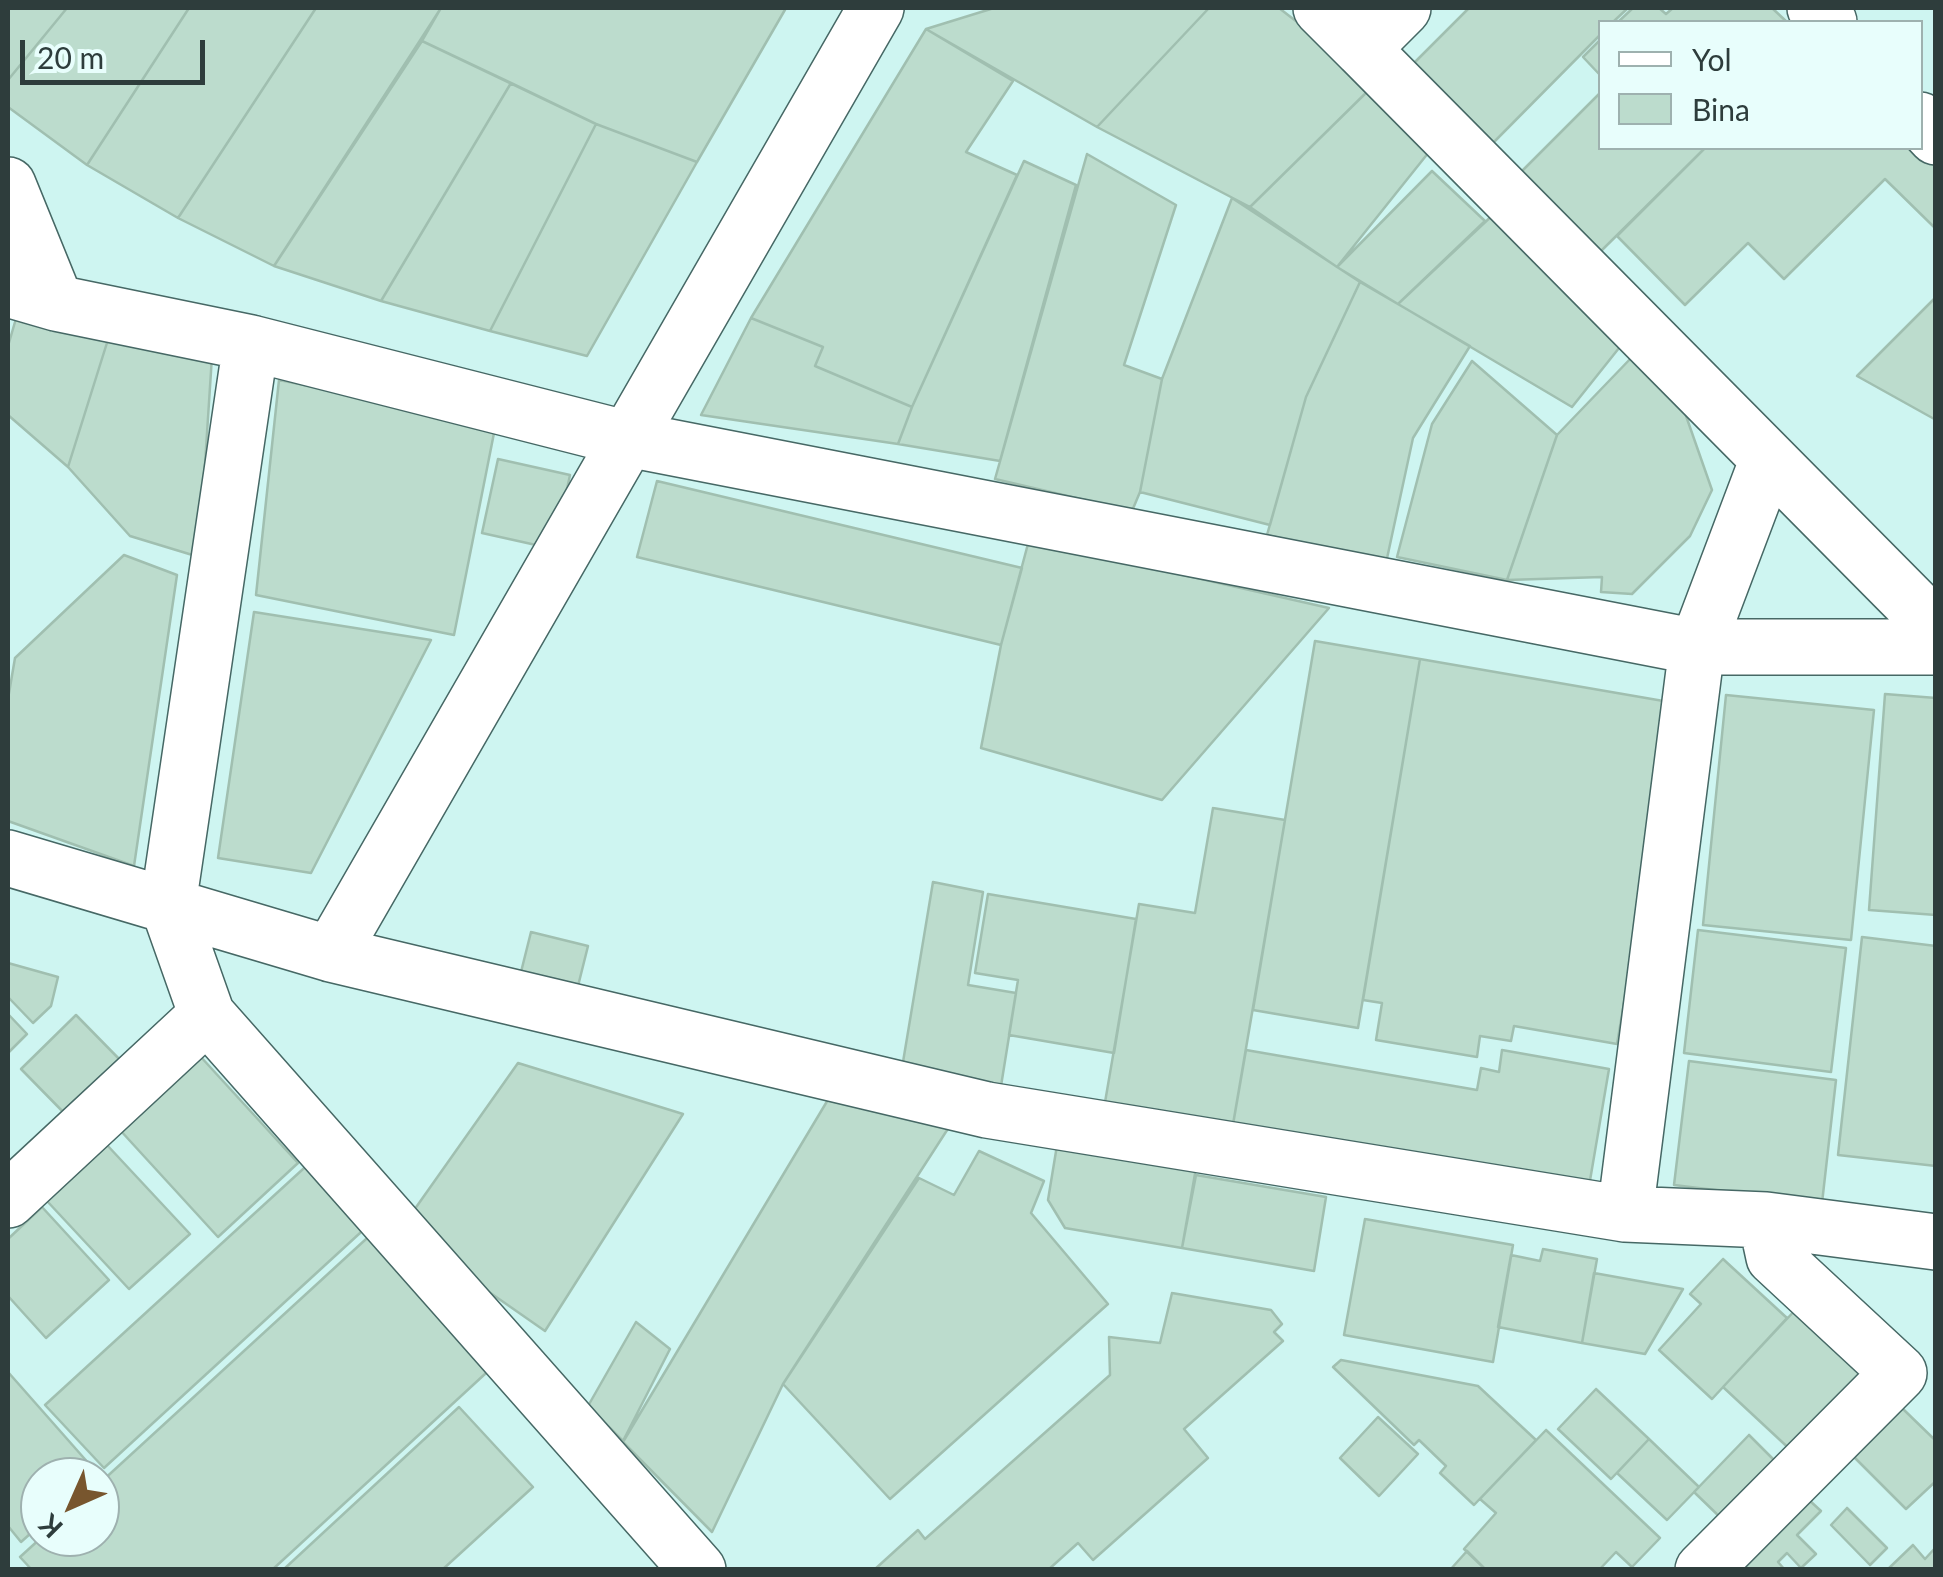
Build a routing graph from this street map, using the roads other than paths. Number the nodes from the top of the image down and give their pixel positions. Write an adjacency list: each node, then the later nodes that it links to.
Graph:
1 (876, 8): 8 (street)
2 (1321, 8): 4 (street)
3 (1402, 8): 4 (street)
4 (1362, 49): 9 (street)
5 (8, 185): 6 (street)
6 (32, 296): 7 (street)
7 (250, 343): 8 (street); 14 (street)
8 (628, 440): 11 (street); 15 (street)
9 (1768, 459): 10 (street); 11 (street)
10 (1936, 628)
11 (1697, 647): 12 (street); 18 (street)
12 (1936, 647)
13 (20, 870): 14 (street)
14 (168, 905): 15 (street); 16 (street)
15 (331, 954): 18 (street)
16 (207, 1015): 17 (street); 21 (street)
17 (8, 1200)
18 (1625, 1214): 19 (street)
19 (1766, 1220): 20 (street); 22 (street)
20 (1936, 1242)
21 (698, 1570)
22 (1704, 1570)

